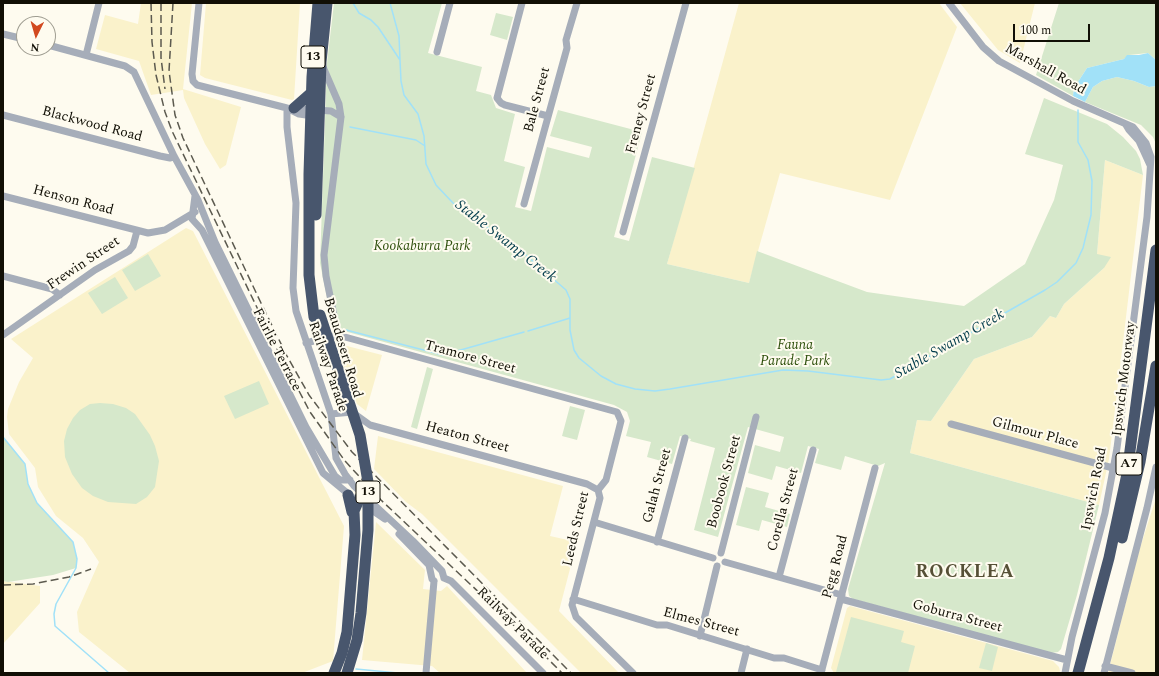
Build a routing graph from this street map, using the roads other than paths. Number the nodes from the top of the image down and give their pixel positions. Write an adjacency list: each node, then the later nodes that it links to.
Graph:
1 (99, 3): 14 (street)
2 (199, 3): 17 (street)
3 (318, 3): 16 (highway, Beaudesert Road / 13)
4 (326, 3): 15 (highway, Beaudesert Road / 13)
5 (450, 3): 13 (street)
6 (522, 3): 20 (street)
7 (577, 3): 20 (street, Bale Street)
8 (686, 3): 32 (street, Freney Street)
9 (949, 3): 23 (street, Marshall Road)
10 (3, 34): 11 (street)
11 (16, 37)
12 (56, 47): 14 (street)
13 (437, 52)
14 (86, 55): 22 (street, Fairlie Terrace)
15 (321, 62): 18 (highway, Beaudesert Road / 13); 21 (street, Beaudesert Road)
16 (311, 93): 17 (highway); 18 (highway, Beaudesert Road / 13)
17 (291, 108): 18 (street); 39 (street, Railway Parade)
18 (315, 113): 21 (street); 36 (highway, Beaudesert Road / 13)
19 (3, 115): 22 (street, Blackwood Road)
20 (548, 116): 26 (street, Bale Street)
21 (341, 117): 38 (street, Beaudesert Road)
22 (174, 156): 25 (street, Fairlie Terrace)
23 (1150, 165): 50 (street, Ipswich Road)
24 (3, 196): 31 (street, Henson Road)
25 (195, 196): 27 (street, Fairlie Terrace); 28 (street)
26 (524, 204)
27 (202, 212): 28 (street, Frewin Street); 51 (street, Fairlie Terrace)
28 (192, 213): 29 (street); 30 (street, Frewin Street)
29 (193, 222): 30 (street, Frewin Street); 51 (street, Fairlie Terrace)
30 (176, 223): 31 (street, Frewin Street)
31 (137, 231): 35 (street, Frewin Street)
32 (623, 232)
33 (1156, 250): 82 (highway, Ipswich Motorway / A7)
34 (3, 276): 35 (street)
35 (60, 296): 37 (street, Frewin Street)
36 (317, 316): 75 (highway, Beaudesert Road / 13); 76 (highway, Beaudesert Road / 13, bridge)
37 (3, 335)
38 (338, 335): 39 (street, Tramore Street); 43 (street, Tramore Street)
39 (306, 343): 41 (street, Railway Parade)
40 (1156, 366): 83 (highway, Ipswich Motorway / A7)
41 (331, 414): 47 (street, Railway Parade); 53 (street, Heaton Street)
42 (756, 417): 57 (street, Boobook Street)
43 (621, 421): 53 (street, Leeds Street)
44 (951, 424): 50 (street, Gilmour Place)
45 (685, 438): 56 (street, Galah Street)
46 (813, 450): 64 (street, Corella Street)
47 (336, 458): 51 (street); 52 (street, Railway Parade)
48 (1156, 466): 72 (street)
49 (875, 468): 67 (street, Pegg Road)
50 (1113, 468): 71 (street, Ipswich Road)
51 (331, 476): 52 (street); 54 (street, Fairlie Terrace)
52 (350, 480): 54 (street, Railway Parade)
53 (598, 490): 55 (street, Leeds Street)
54 (357, 498): 59 (highway); 59 (highway); 62 (street, Railway Parade); 63 (street, Railway Parade)
55 (594, 522): 56 (street); 68 (street, Leeds Street)
56 (657, 542): 58 (street)
57 (721, 553): 58 (street); 60 (street)
58 (713, 558): 61 (street)
59 (353, 561): 74 (highway)
60 (725, 562): 61 (street); 64 (street, Goburra Street)
61 (717, 566): 69 (street)
62 (439, 569): 63 (street); 65 (street)
63 (432, 573): 66 (street)
64 (779, 577): 67 (street, Goburra Street)
65 (444, 578): 66 (street); 78 (street, Railway Parade)
66 (434, 581): 77 (street)
67 (841, 597): 71 (street, Goburra Street); 73 (street, Pegg Road)
68 (573, 599): 69 (street, Elmes Street); 79 (street)
69 (700, 636): 70 (street, Elmes Street)
70 (747, 649): 73 (street, Elmes Street); 80 (street)
71 (1067, 660): 81 (street, Ipswich Road)
72 (1105, 670): 84 (street)
73 (821, 672)
74 (334, 673)
75 (340, 673)
76 (347, 673)
77 (426, 673)
78 (543, 673)
79 (633, 673)
80 (741, 673)
81 (1065, 673)
82 (1078, 673)
83 (1085, 673)
84 (1132, 673)

